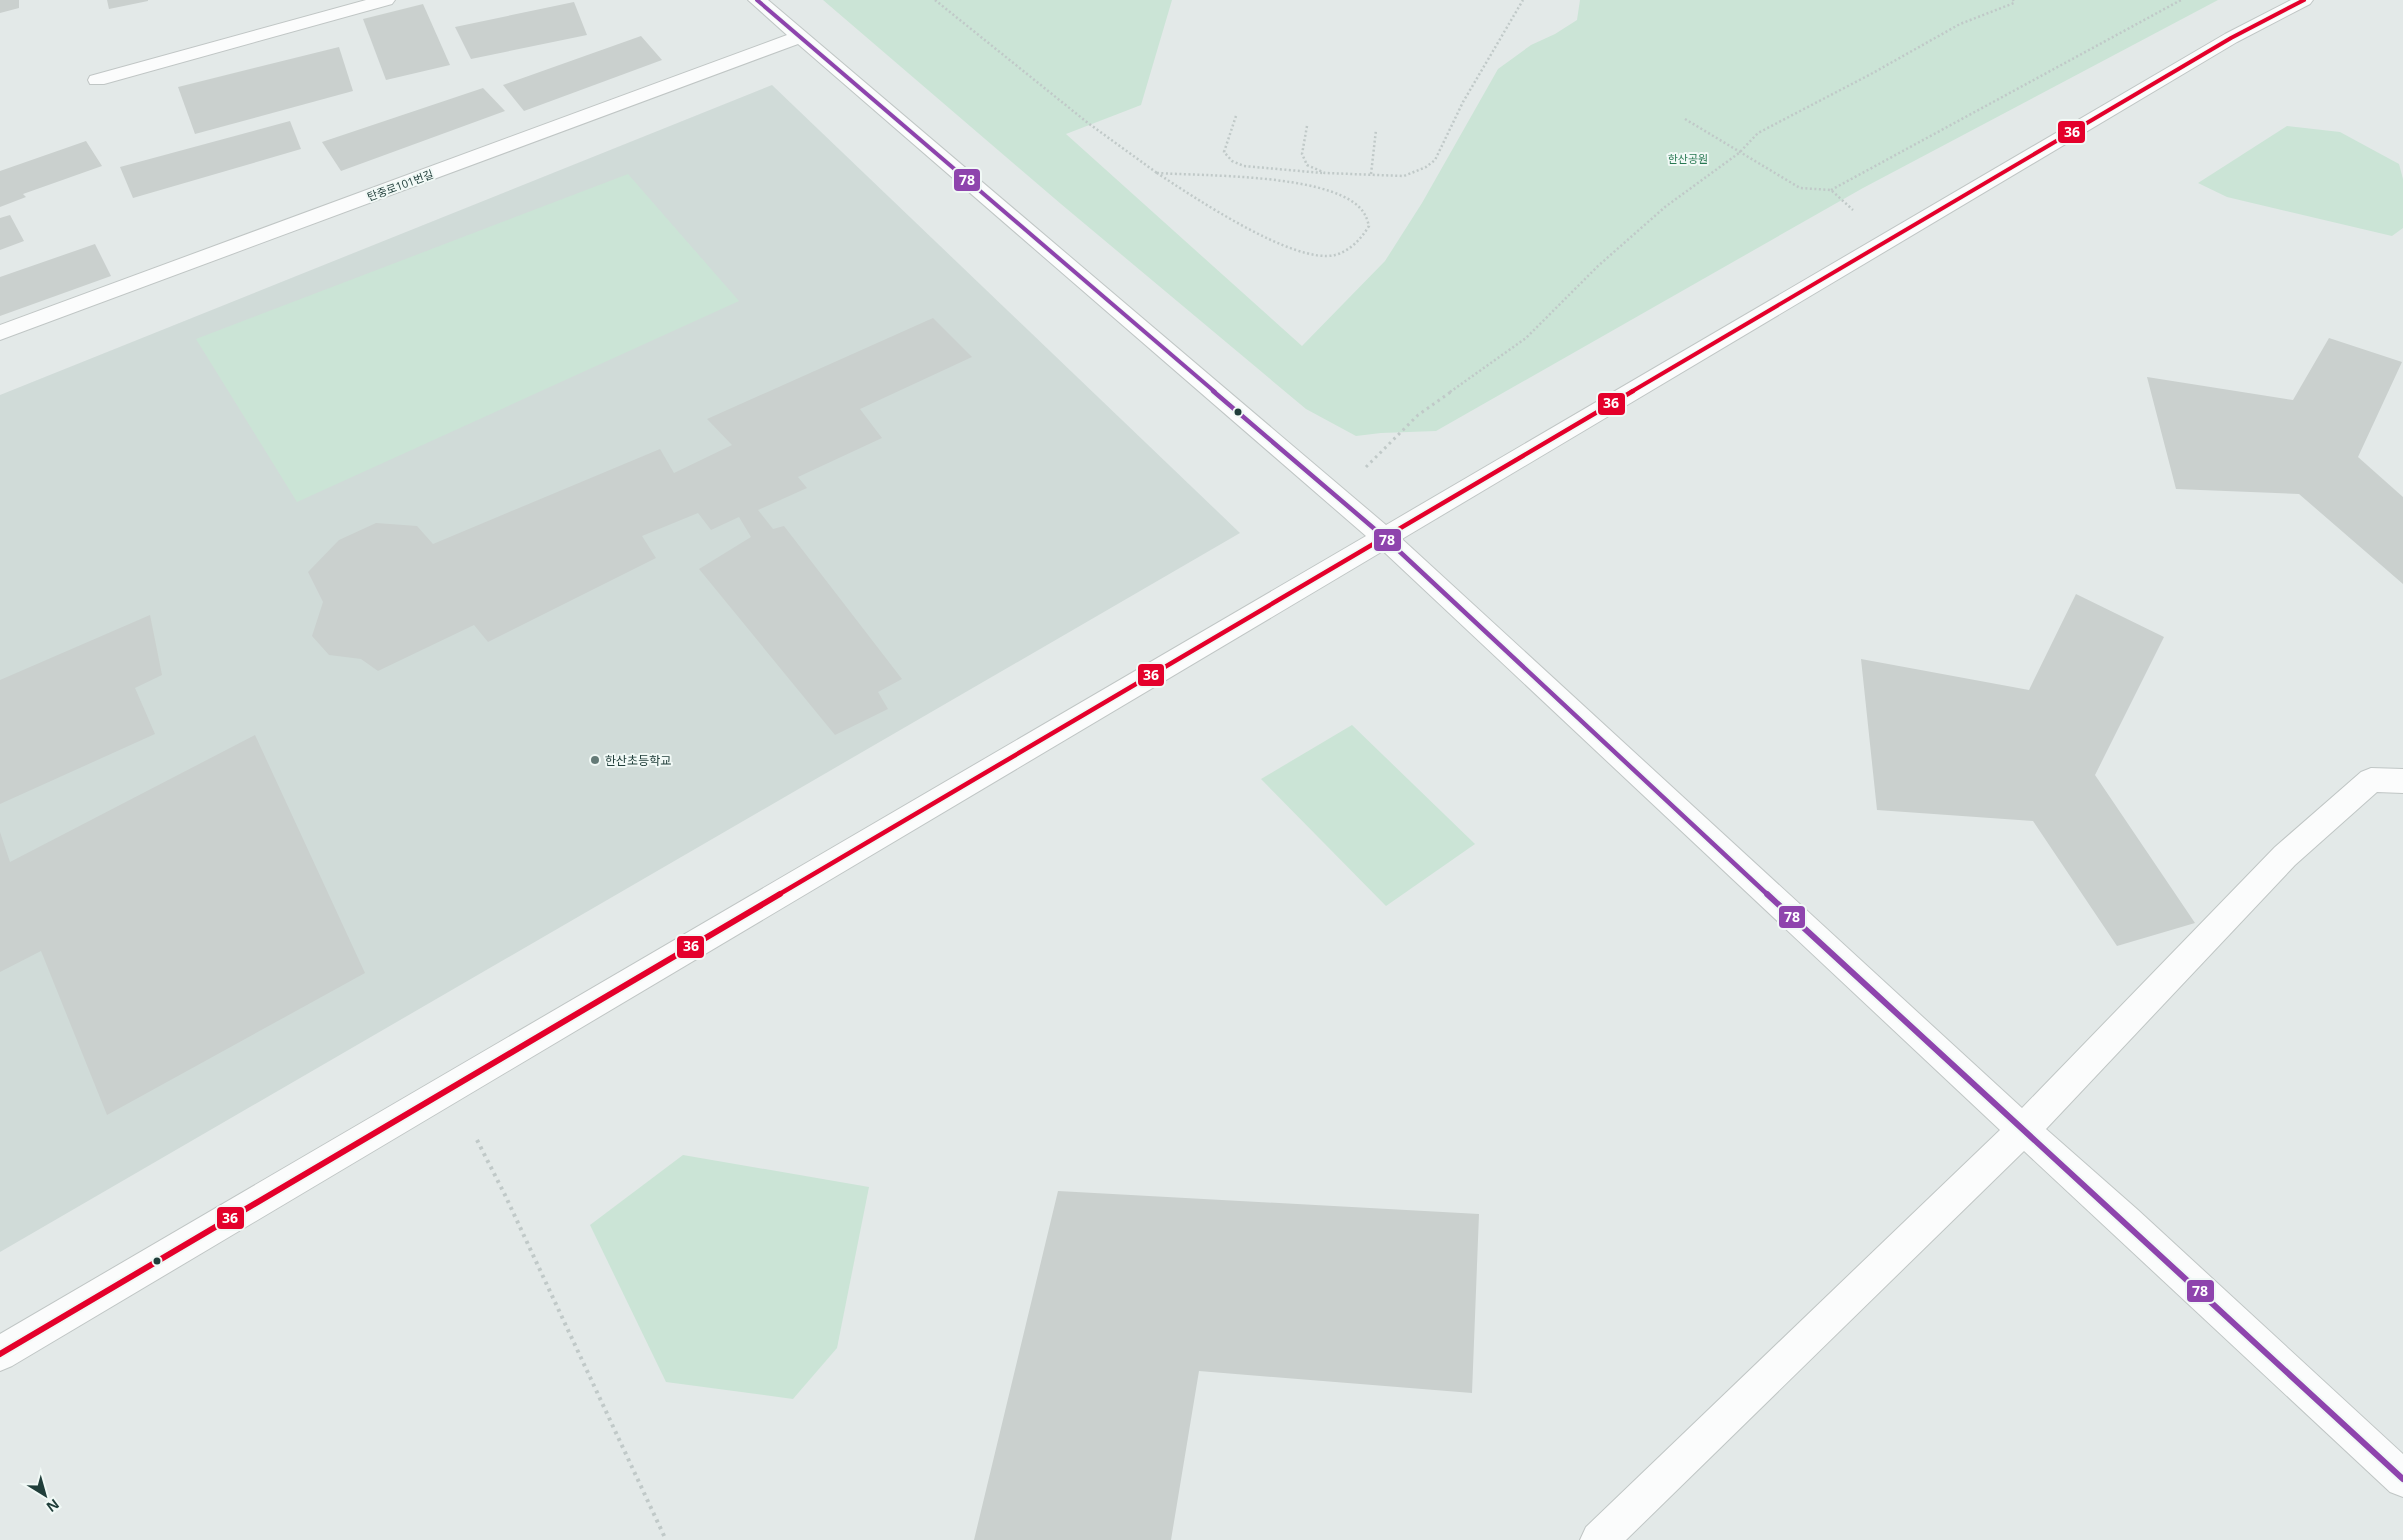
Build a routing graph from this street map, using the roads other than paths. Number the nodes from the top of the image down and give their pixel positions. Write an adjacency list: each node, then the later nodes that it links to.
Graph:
1 (386, 0): 5 (street)
2 (757, 0): 4 (street)
3 (2304, 0): 7 (street)
4 (800, 37): 6 (street, 탄중로101번길); 7 (street)
5 (97, 80)
6 (0, 333)
7 (1384, 537): 9 (street); 10 (street)
8 (2403, 780): 9 (street)
9 (2023, 1130): 11 (street); 12 (street)
10 (0, 1354)
11 (2403, 1479)
12 (1599, 1540)

